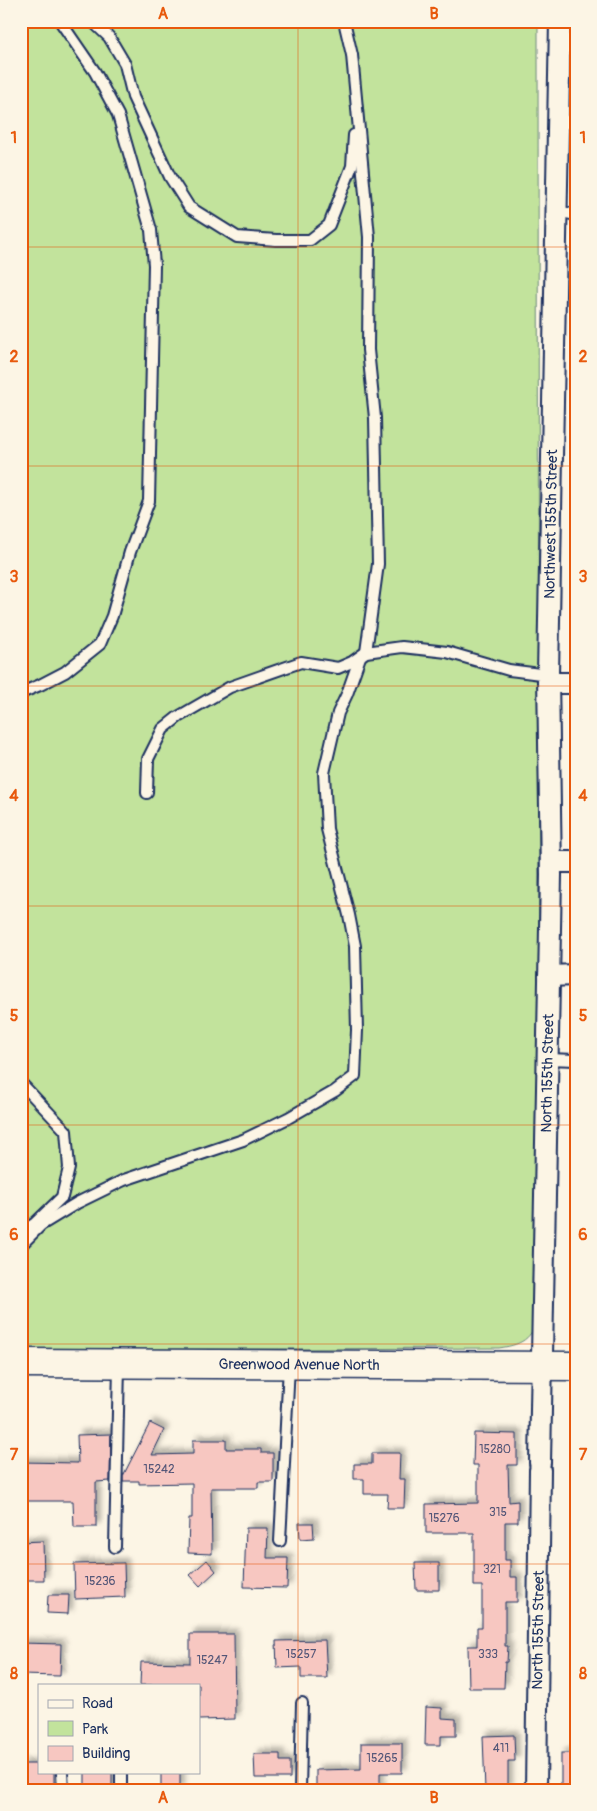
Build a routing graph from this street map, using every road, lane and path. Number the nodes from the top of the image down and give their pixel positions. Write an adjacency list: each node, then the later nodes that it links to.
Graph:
1 (60, 21): 10 (lane)
2 (92, 21): 5 (lane)
3 (344, 21): 5 (lane)
4 (560, 21): 6 (street, Northwest 155th Street)
5 (356, 102): 7 (lane)
6 (566, 213): 8 (street, Northwest 155th Street)
7 (363, 655): 8 (lane); 11 (lane); 20 (lane)
8 (548, 679): 9 (street); 12 (street, North 155th Street)
9 (576, 683)
10 (21, 693)
11 (147, 793)
12 (551, 862): 13 (street); 15 (street, North 155th Street)
13 (576, 862)
14 (576, 975): 15 (street)
15 (549, 976): 16 (street, North 155th Street)
16 (548, 1060): 17 (lane); 24 (street, North 155th Street)
17 (576, 1060)
18 (21, 1083): 19 (lane)
19 (21, 1232)
20 (21, 1245)
21 (21, 1364): 22 (street, Greenwood Avenue North)
22 (119, 1364): 23 (street, Greenwood Avenue North); 27 (lane)
23 (289, 1365): 24 (street, Greenwood Avenue North); 26 (lane)
24 (542, 1366): 25 (street, Greenwood Avenue North); 34 (street, North 155th Street)
25 (576, 1366)
26 (280, 1540)
27 (115, 1547)
28 (302, 1704): 33 (lane)
29 (62, 1774): 31 (lane)
30 (121, 1774): 32 (lane)
31 (63, 1790)
32 (121, 1790)
33 (300, 1790)
34 (536, 1790)

